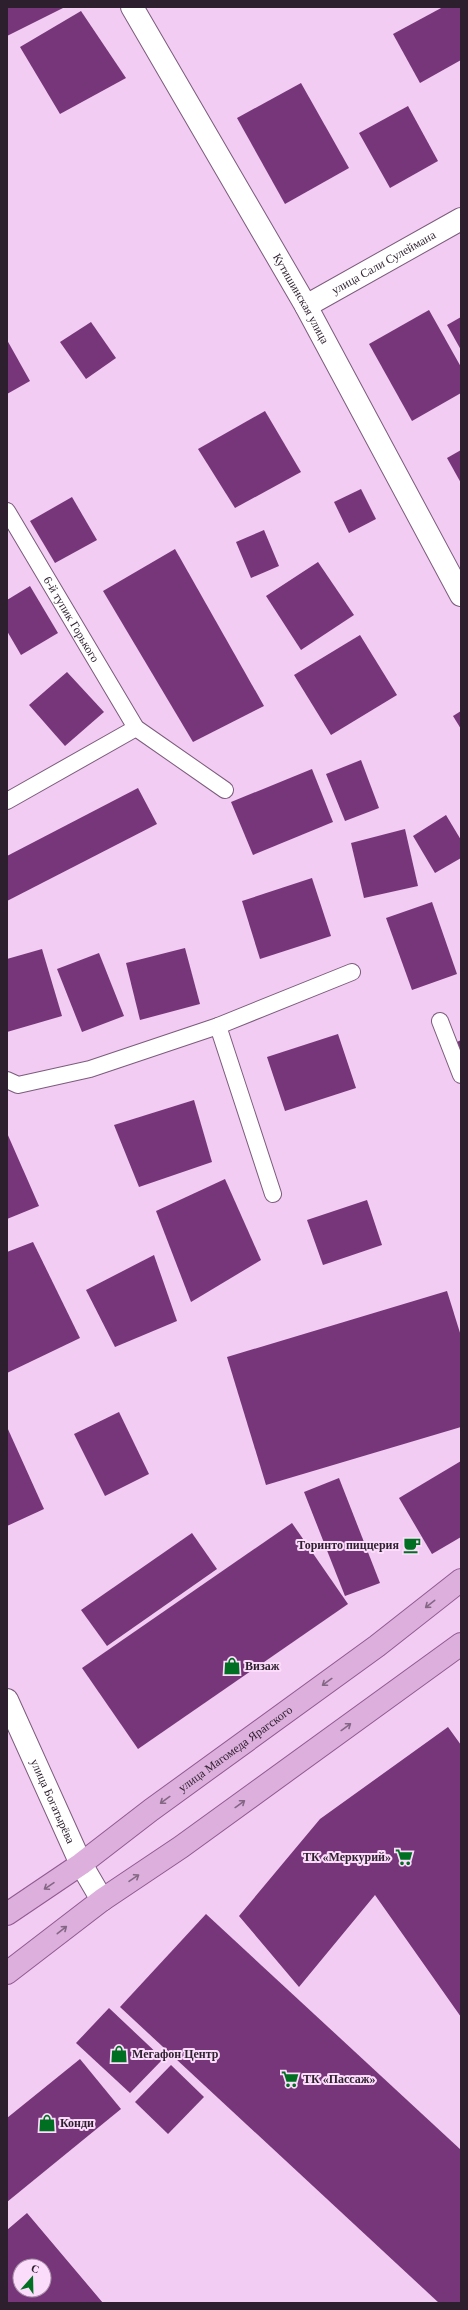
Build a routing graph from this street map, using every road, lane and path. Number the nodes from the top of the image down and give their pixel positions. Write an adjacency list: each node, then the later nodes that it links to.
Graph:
1 (132, 7): 3 (street, Кутишинская улица)
2 (461, 220): 3 (street, улица Сали Сулеймана)
3 (306, 306): 5 (street, Кутишинская улица)
4 (7, 511): 6 (lane, 6-й тупик Горького)
5 (461, 595)
6 (136, 728): 7 (lane); 8 (lane)
7 (225, 790)
8 (7, 801)
9 (352, 972): 11 (lane)
10 (440, 1021): 12 (lane)
11 (218, 1026): 13 (lane); 14 (lane)
12 (461, 1075)
13 (7, 1080)
14 (273, 1194)
15 (461, 1580): 18 (main road, улица Магомеда Ярагского, one-way to 18)
16 (461, 1644): 19 (main road, one-way to 16)
17 (7, 1700): 18 (street, улица Богатырёва)
18 (81, 1864): 19 (street, улица Богатырёва); 20 (main road, улица Магомеда Ярагского, one-way to 20)
19 (102, 1900): 21 (main road, one-way to 19)
20 (7, 1914)
21 (7, 1973)

